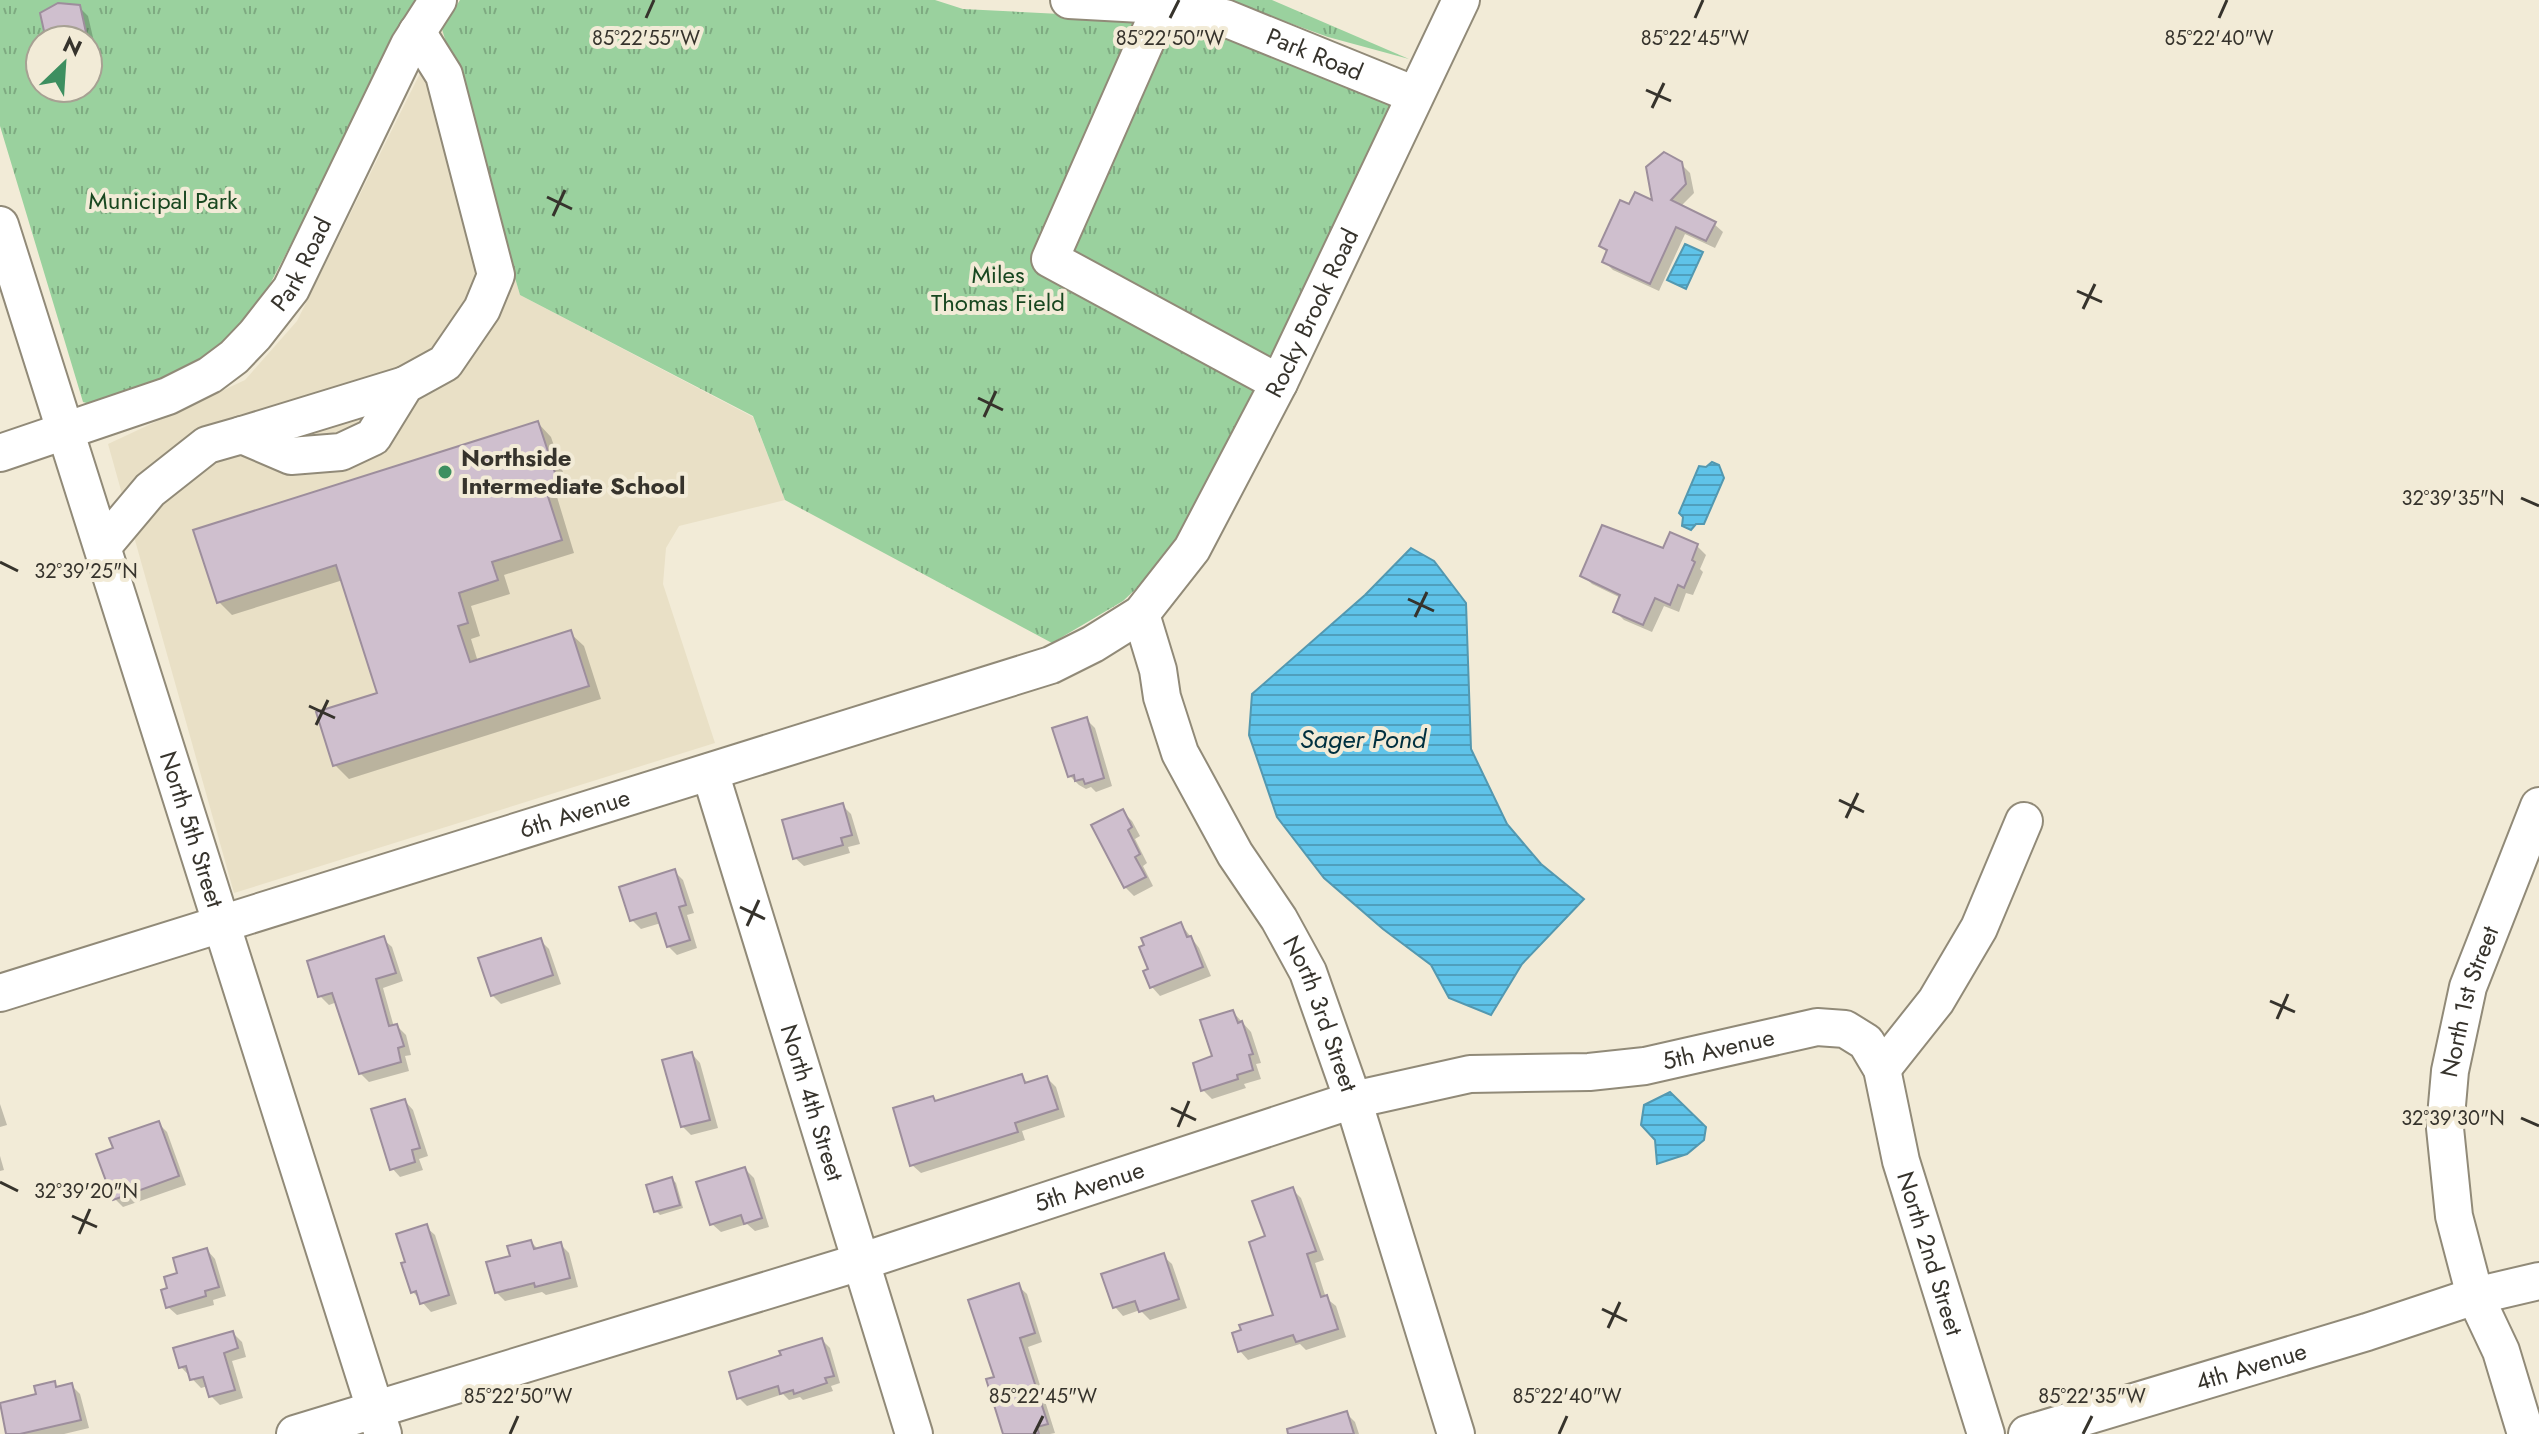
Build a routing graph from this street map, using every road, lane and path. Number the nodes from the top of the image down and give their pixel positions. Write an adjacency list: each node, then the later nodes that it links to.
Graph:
1 (438, 0): 5 (street, Park Road)
2 (1069, 0): 4 (street, Park Road)
3 (1461, 0): 6 (street, Rocky Brook Road)
4 (1161, 7): 6 (street, Park Road); 8 (street)
5 (417, 32): 9 (street, Park Road); 11 (street)
6 (1415, 95): 8 (street, Rocky Brook Road)
7 (0, 225): 9 (street, North 5th Street)
8 (1279, 383): 12 (street, Rocky Brook Road)
9 (67, 431): 10 (street, Park Road); 11 (street, North 5th Street)
10 (0, 453)
11 (103, 546): 16 (street, North 5th Street)
12 (1141, 614): 13 (street, 6th Avenue); 19 (street, North 3rd Street)
13 (710, 772): 16 (street, 6th Avenue); 20 (street, North 4th Street)
14 (2539, 806): 22 (street, North 1st Street)
15 (2024, 821): 18 (street)
16 (221, 925): 17 (street, 6th Avenue); 23 (street, North 5th Street)
17 (0, 993)
18 (1882, 1069): 19 (street, 5th Avenue); 27 (street, North 2nd Street)
19 (1353, 1100): 20 (street, 5th Avenue); 26 (street, North 3rd Street)
20 (860, 1262): 23 (street, 5th Avenue); 25 (street, North 4th Street)
21 (2539, 1281): 22 (street, 4th Avenue)
22 (2475, 1296): 28 (street, 4th Avenue); 29 (street, North 1st Street)
23 (379, 1421): 24 (street, 5th Avenue)
24 (295, 1434)
25 (914, 1434)
26 (1456, 1434)
27 (1986, 1434)
28 (2027, 1434)
29 (2526, 1434)

